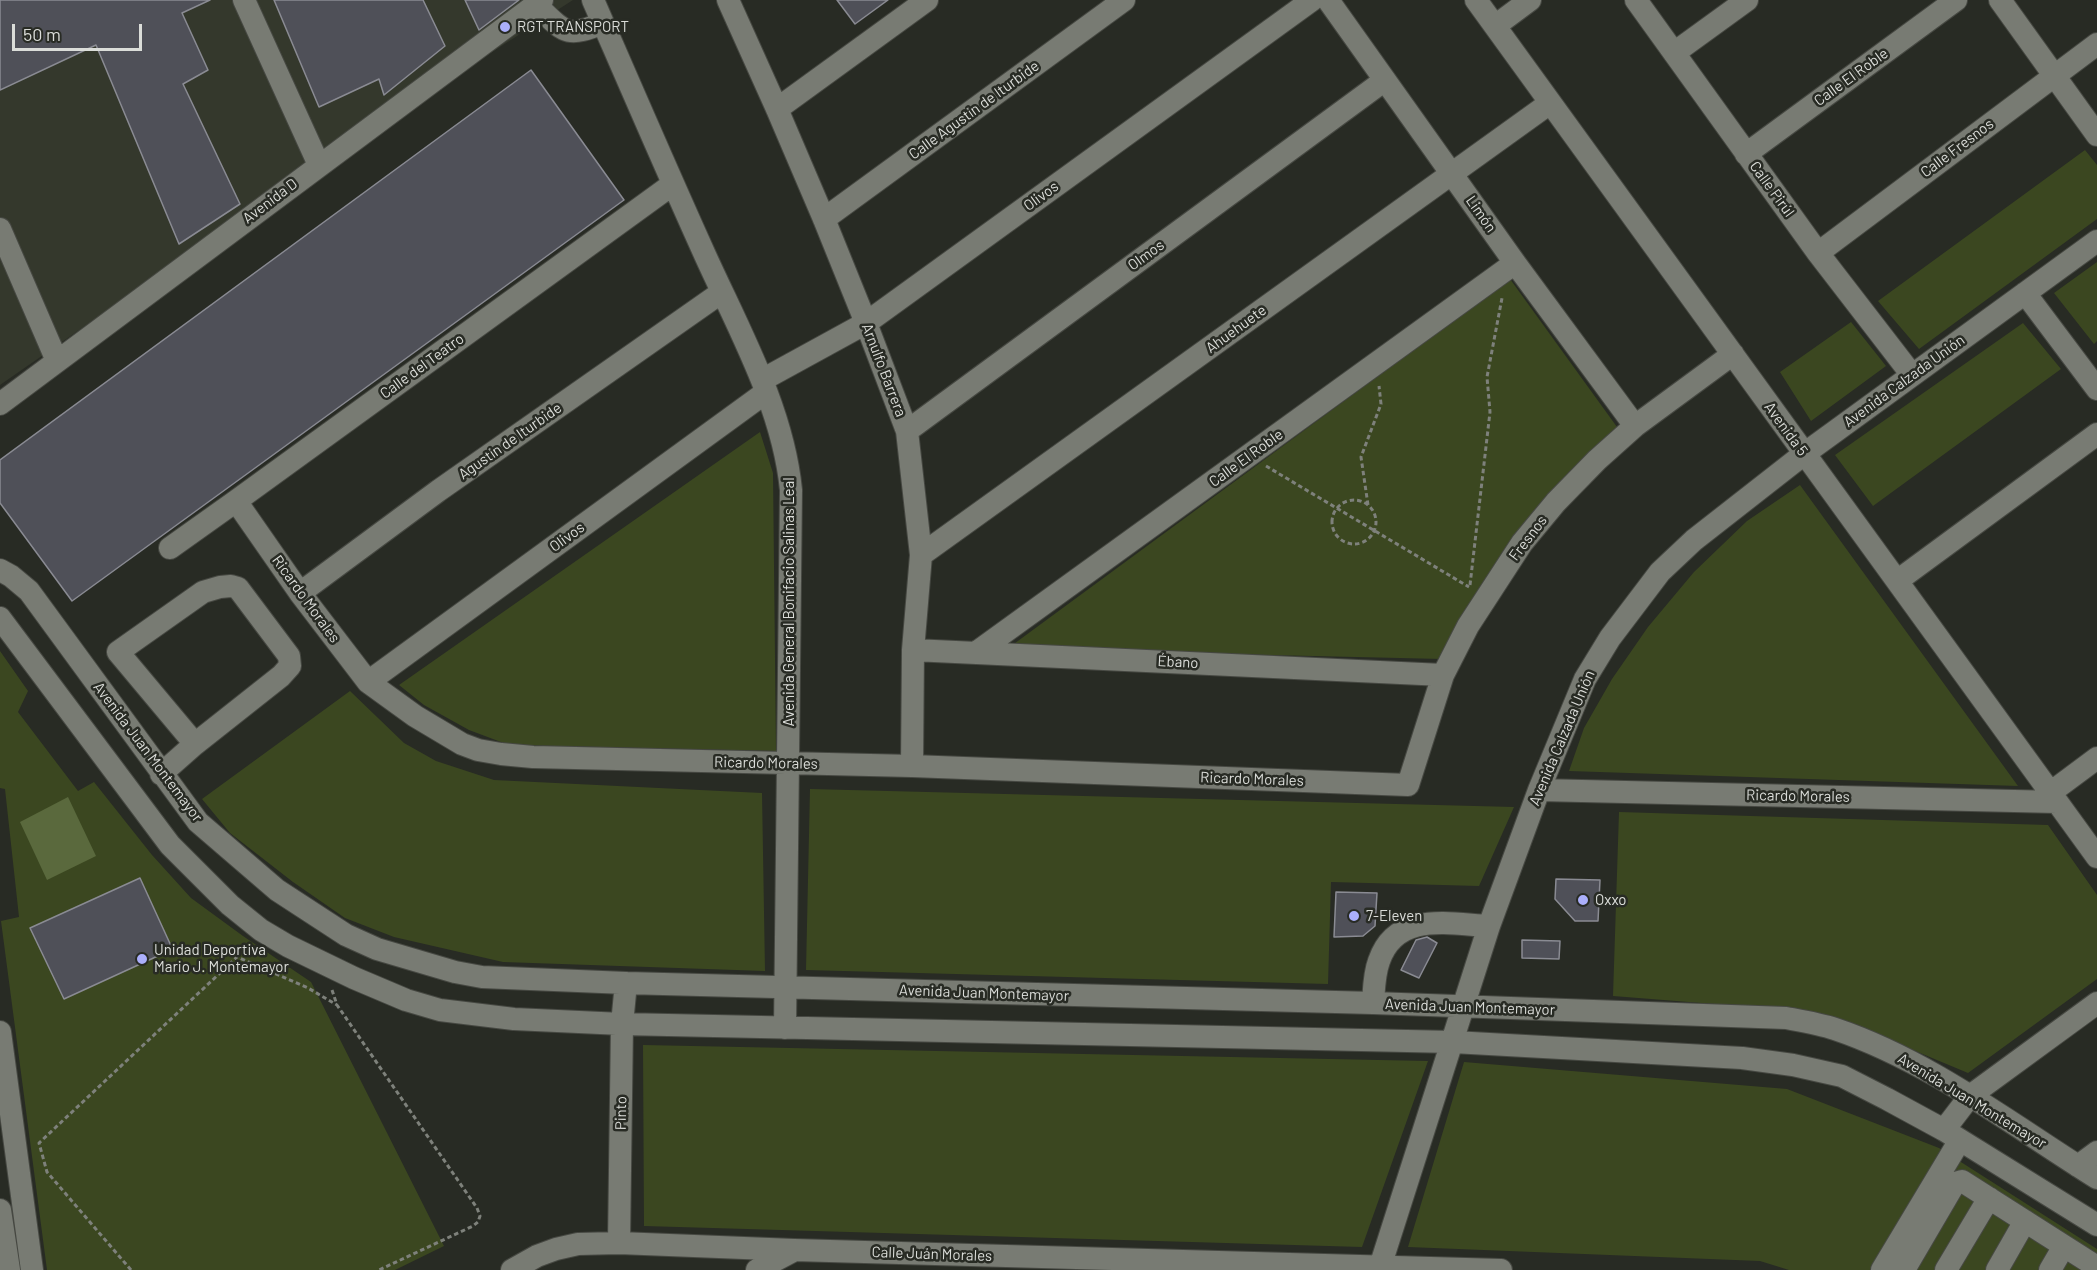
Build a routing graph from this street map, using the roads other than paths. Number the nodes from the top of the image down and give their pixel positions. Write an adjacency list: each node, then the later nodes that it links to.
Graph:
1 (244, 0): 25 (street)
2 (593, 0): 15 (street, Avenida General Bonifacio Salinas Leal)
3 (728, 0): 22 (street, Arnulfo Barrera)
4 (927, 0): 22 (street)
5 (1124, 0): 28 (street, Calle Agustín de Iturbide)
6 (1312, 0): 35 (street, Olivos)
7 (1328, 0): 20 (street, Limón)
8 (1476, 0): 16 (street, Avenida 5)
9 (1530, 0): 16 (street)
10 (1636, 0): 18 (street, Calle Pirúl)
11 (1747, 0): 18 (street)
12 (1956, 0): 24 (street, Calle El Roble)
13 (2000, 0): 19 (street)
14 (538, 2): 15 (street); 25 (street, Avenida D)
15 (603, 23): 27 (street, Avenida General Bonifacio Salinas Leal)
16 (1495, 26): 21 (street, Avenida 5)
17 (2097, 44): 19 (street, Calle Fresnos)
18 (1674, 53): 24 (street, Calle Pirúl)
19 (2054, 76): 23 (street); 31 (street, Calle Fresnos)
20 (1385, 80): 26 (street, Limón); 43 (street, Olmos)
21 (1550, 103): 26 (street, Ahuehuete); 36 (street, Avenida 5)
22 (777, 110): 28 (street, Arnulfo Barrera)
23 (2097, 135)
24 (1746, 154): 31 (street, Calle Pirúl)
25 (319, 165): 37 (street, Avenida D)
26 (1453, 174): 32 (street, Limón); 48 (street, Ahuehuete)
27 (673, 184): 33 (street, Avenida General Bonifacio Salinas Leal); 46 (street, Calle del Teatro)
28 (824, 219): 35 (street, Arnulfo Barrera)
29 (0, 229): 37 (street)
30 (2097, 241): 34 (street, Avenida Calzada Unión)
31 (1818, 253): 38 (street, Calle Pirúl)
32 (1511, 266): 42 (street, Limón); 55 (street, Calle El Roble)
33 (722, 292): 39 (street, Avenida General Bonifacio Salinas Leal); 51 (street, Agustín de Iturbide)
34 (2025, 293): 38 (street, Avenida Calzada Unión); 40 (street)
35 (866, 323): 39 (street, Olivos); 43 (street, Arnulfo Barrera)
36 (1732, 354): 42 (street, Fresnos); 45 (street, Avenida 5)
37 (57, 362): 41 (street, Avenida D)
38 (1912, 375): 45 (street, Avenida Calzada Unión)
39 (764, 387): 58 (street, Olivos); 61 (street, Avenida General Bonifacio Salinas Leal)
40 (2097, 389)
41 (0, 404)
42 (1635, 426): 57 (street, Fresnos)
43 (907, 431): 48 (street, Arnulfo Barrera)
44 (2097, 434): 50 (street)
45 (1804, 453): 50 (street, Avenida 5); 65 (street, Avenida Calzada Unión)
46 (236, 501): 47 (street, Calle del Teatro); 51 (street, Ricardo Morales)
47 (170, 548)
48 (921, 555): 53 (street, Arnulfo Barrera)
49 (0, 570): 56 (street, Avenida Juan Montemayor)
50 (1897, 581): 66 (street, Avenida 5)
51 (300, 593): 58 (street, Ricardo Morales)
52 (1, 621): 68 (street)
53 (913, 650): 55 (street, Ébano); 62 (street, Arnulfo Barrera)
54 (118, 652): 56 (street); 59 (street); 59 (street)
55 (977, 652): 57 (street, Ébano)
56 (90, 675): 63 (street, Avenida Juan Montemayor)
57 (1443, 675): 64 (street, Fresnos)
58 (368, 682): 61 (street, Ricardo Morales)
59 (195, 744): 63 (street)
60 (2097, 758): 66 (street)
61 (789, 763): 62 (street, Ricardo Morales); 72 (street, Avenida General Bonifacio Salinas Leal)
62 (912, 766): 64 (street, Ricardo Morales)
63 (161, 774): 67 (street, Avenida Juan Montemayor)
64 (1408, 785)
65 (1539, 790): 66 (street, Ricardo Morales); 70 (street, Avenida Calzada Unión)
66 (2054, 797): 69 (street, Avenida 5)
67 (198, 822): 68 (street); 71 (street, Avenida Juan Montemayor)
68 (171, 845): 76 (street)
69 (2097, 857)
70 (1490, 926): 73 (street); 75 (street, Avenida Calzada Unión)
71 (626, 983): 72 (street, Avenida Juan Montemayor); 76 (street, Pinto)
72 (785, 988): 73 (street, Avenida Juan Montemayor); 77 (street, Avenida General Bonifacio Salinas Leal)
73 (1373, 1003): 75 (street, Avenida Juan Montemayor)
74 (2097, 1003): 80 (street)
75 (1464, 1006): 79 (street, Avenida Calzada Unión); 80 (street, Avenida Juan Montemayor)
76 (622, 1024): 77 (street); 89 (street, Pinto)
77 (786, 1029): 79 (street)
78 (0, 1032): 97 (street)
79 (1453, 1042): 81 (street); 95 (street, Avenida Calzada Unión)
80 (1970, 1096): 81 (street); 83 (street, Avenida Juan Montemayor)
81 (1952, 1135): 88 (street); 101 (street)
82 (2097, 1152): 83 (street)
83 (2078, 1166): 84 (street, Avenida Juan Montemayor)
84 (2097, 1178)
85 (1989, 1198): 87 (street); 102 (street); 103 (street)
86 (0, 1210): 91 (street)
87 (2025, 1221): 90 (street); 104 (street)
88 (2097, 1225)
89 (619, 1243): 92 (street, Calle Juán Morales); 98 (street, Calle Juán Morales)
90 (2064, 1246): 94 (street); 105 (street)
91 (2, 1247): 96 (street)
92 (794, 1251): 93 (street, Calle Juán Morales); 99 (street)
93 (927, 1262): 95 (street, Calle Juán Morales)
94 (2097, 1267)
95 (1379, 1268): 100 (street, Calle Juán Morales)
96 (9, 1270)
97 (32, 1270)
98 (512, 1270)
99 (757, 1270)
100 (1501, 1270)
101 (1882, 1270)
102 (1904, 1270)
103 (1946, 1270)
104 (1996, 1270)
105 (2050, 1270)

